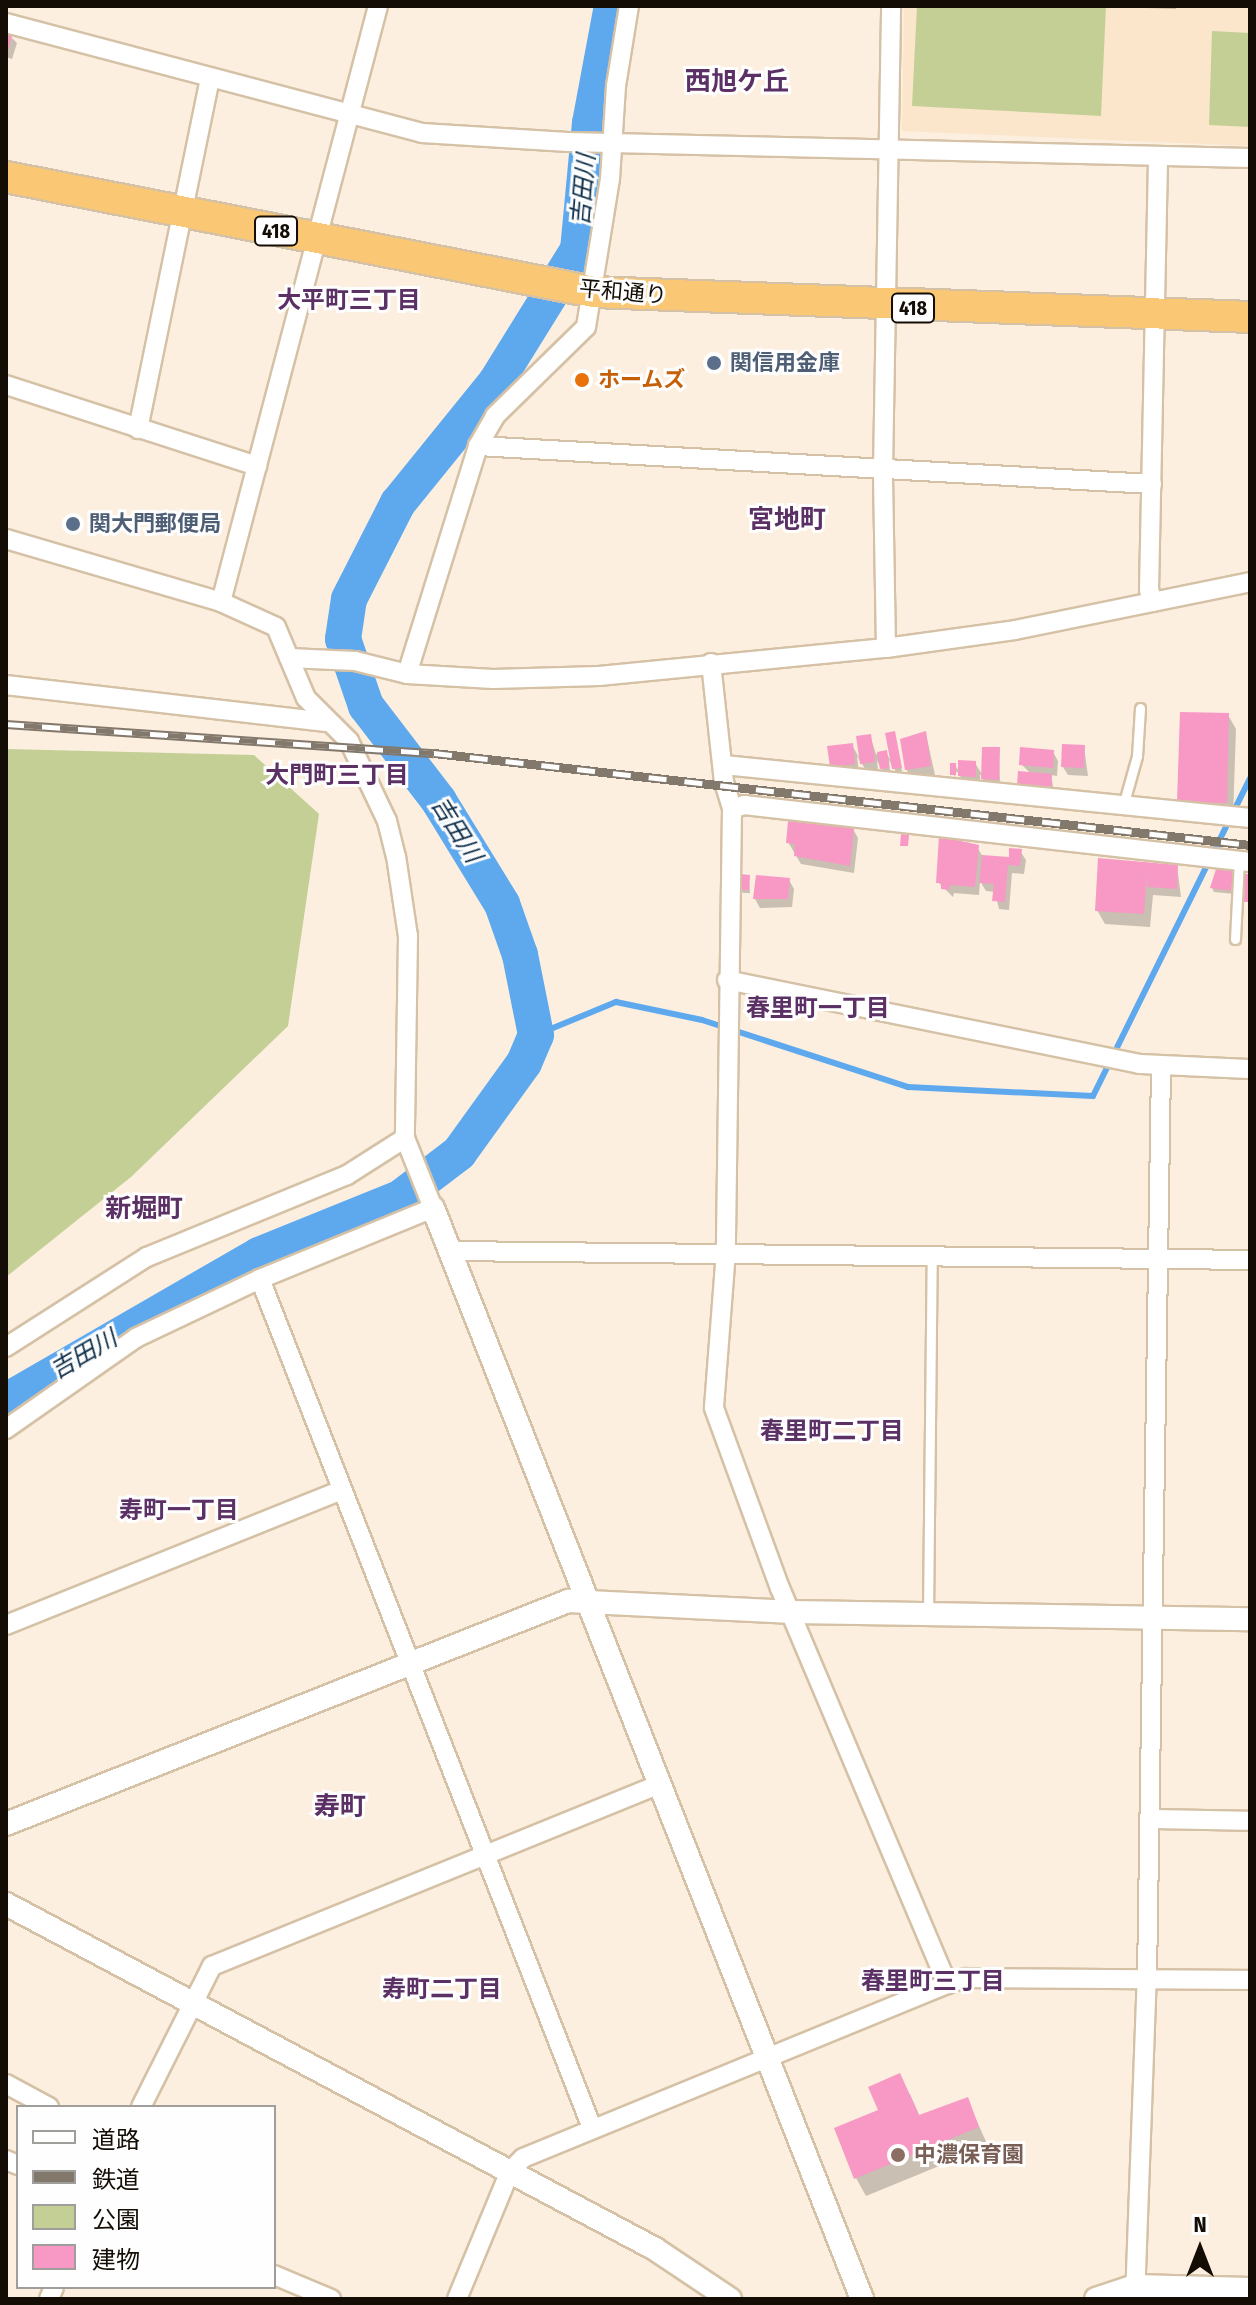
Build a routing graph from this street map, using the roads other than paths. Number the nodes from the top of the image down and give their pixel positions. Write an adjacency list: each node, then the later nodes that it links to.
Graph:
1 (378, 6): 6 (street)
2 (629, 6): 7 (street)
3 (891, 6): 8 (street)
4 (6, 23): 5 (street)
5 (210, 78): 6 (street); 12 (street)
6 (351, 111): 7 (street); 13 (street)
7 (610, 143): 8 (street); 14 (street)
8 (888, 149): 9 (street); 15 (street)
9 (1158, 156): 10 (street); 16 (street)
10 (1250, 158)
11 (6, 177): 12 (highway, 平和通り / 418)
12 (185, 213): 13 (highway, 平和通り / 418); 19 (street)
13 (313, 238): 14 (highway, 平和通り / 418); 21 (street)
14 (586, 291): 15 (highway, 平和通り / 418); 20 (street)
15 (884, 307): 16 (highway, 平和通り / 418); 22 (street)
16 (1155, 315): 17 (highway, 平和通り / 418); 23 (street)
17 (1250, 317)
18 (6, 385): 19 (street)
19 (138, 429): 21 (street)
20 (478, 446): 22 (street); 31 (street)
21 (257, 466): 26 (street)
22 (883, 471): 23 (street); 28 (street)
23 (1152, 484): 27 (street)
24 (6, 539): 26 (street)
25 (1250, 582): 27 (street)
26 (221, 602): 29 (street)
27 (1153, 602): 28 (street)
28 (886, 648): 30 (street)
29 (296, 657): 31 (street); 34 (street)
30 (711, 663): 31 (street); 35 (street)
31 (407, 674)
32 (6, 685): 34 (street)
33 (1140, 708): 36 (lane)
34 (326, 722): 44 (street)
35 (724, 765): 36 (street); 37 (street)
36 (1123, 806): 38 (street)
37 (732, 809): 39 (street); 41 (street)
38 (1250, 818)
39 (1236, 861): 40 (lane)
40 (1235, 939)
41 (727, 980): 42 (street); 47 (street)
42 (1161, 1068): 43 (street); 49 (street)
43 (1250, 1069)
44 (408, 1143): 45 (street); 52 (street)
45 (430, 1199): 46 (street); 51 (street)
46 (450, 1251): 47 (street); 55 (street)
47 (726, 1251): 48 (street); 56 (street)
48 (932, 1255): 49 (street); 57 (lane)
49 (1158, 1258): 50 (street); 58 (street)
50 (1250, 1260)
51 (260, 1279): 53 (street); 54 (street)
52 (6, 1347)
53 (6, 1429)
54 (342, 1490): 60 (street); 61 (street)
55 (588, 1602): 56 (street); 61 (street); 62 (street)
56 (793, 1612): 57 (street); 70 (street)
57 (928, 1614): 58 (street)
58 (1153, 1618): 59 (street); 63 (street)
59 (1250, 1619)
60 (6, 1625)
61 (410, 1664): 65 (street); 66 (street)
62 (660, 1784): 66 (street); 72 (street)
63 (1150, 1819): 64 (street); 68 (street)
64 (1250, 1821)
65 (6, 1824)
66 (486, 1858): 71 (street); 76 (street)
67 (6, 1904): 71 (street)
68 (1147, 1978): 69 (street); 70 (street); 80 (street)
69 (1250, 1980)
70 (947, 1984): 72 (street)
71 (191, 2003): 75 (street); 77 (street)
72 (769, 2057): 76 (street); 84 (street)
73 (6, 2084): 74 (street)
74 (45, 2105)
75 (142, 2105)
76 (592, 2128): 77 (street)
77 (510, 2171): 82 (street); 83 (street)
78 (276, 2276): 81 (street)
79 (1250, 2289): 80 (street)
80 (1135, 2293): 85 (street)
81 (331, 2299)
82 (457, 2299)
83 (730, 2299)
84 (862, 2299)
85 (1096, 2299)

